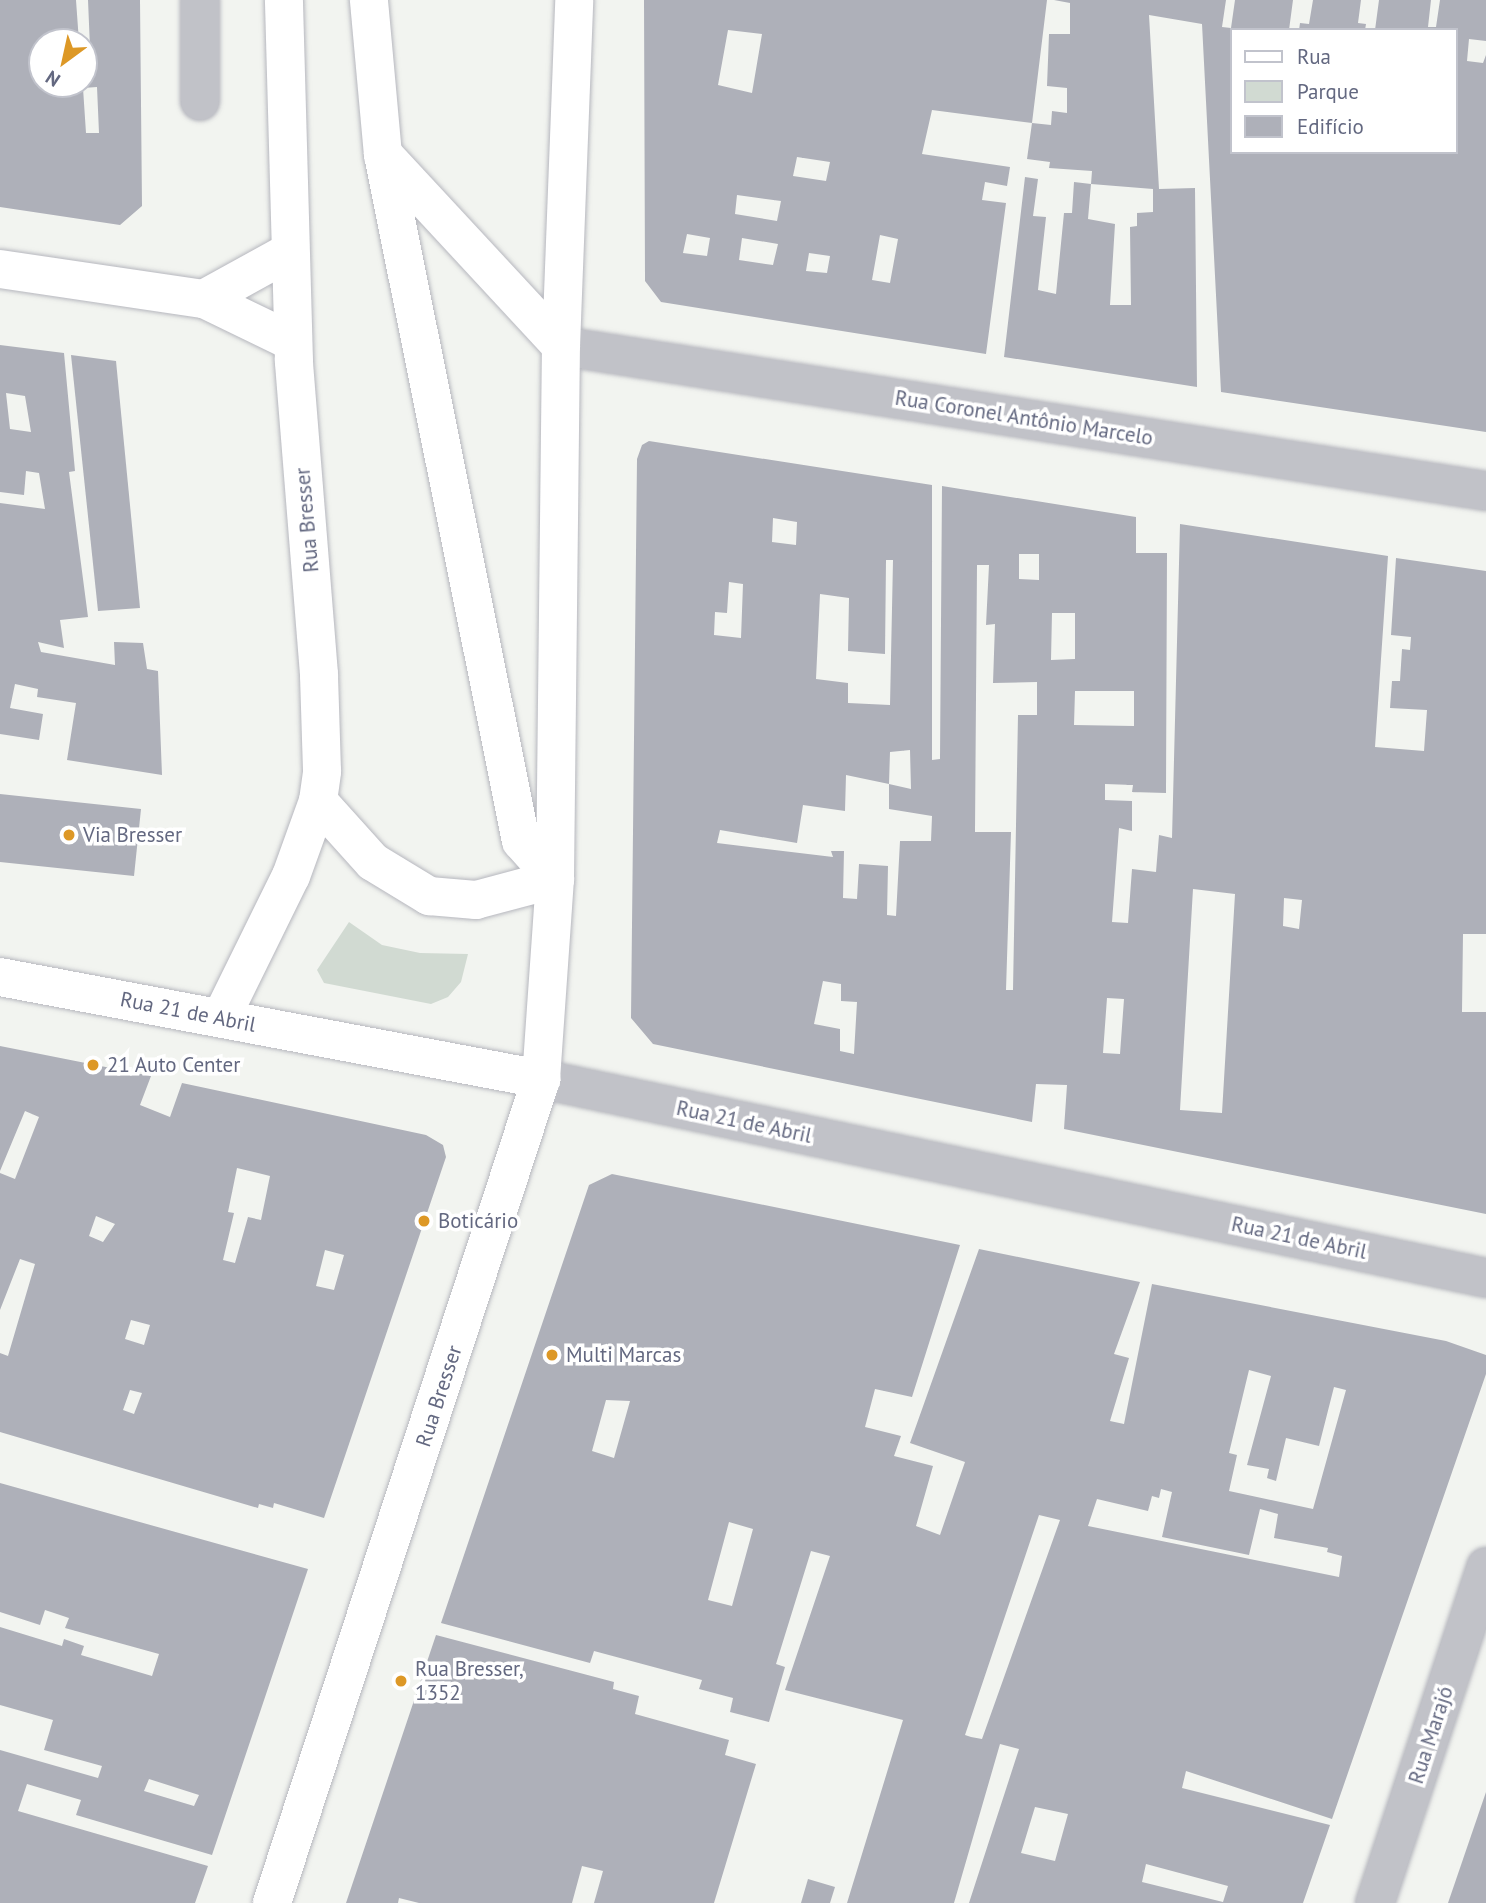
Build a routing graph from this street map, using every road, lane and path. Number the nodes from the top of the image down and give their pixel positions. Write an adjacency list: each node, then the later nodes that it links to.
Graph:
1 (200, 0): 5 (street)
2 (284, 0): 7 (main road, Rua Bresser)
3 (369, 0): 6 (main road)
4 (573, 0): 11 (main road, Rua Bresser)
5 (200, 101)
6 (383, 155): 11 (main road); 14 (main road)
7 (289, 251): 9 (main road); 10 (main road, Rua Bresser)
8 (0, 269): 9 (main road)
9 (204, 299): 10 (main road)
10 (293, 342): 13 (main road, Rua Bresser)
11 (561, 346): 12 (street, Rua Coronel Antônio Marcelo); 14 (main road, Rua Bresser)
12 (1486, 491)
13 (318, 801): 14 (main road); 16 (main road, Rua Bresser)
14 (555, 879): 17 (main road, Rua Bresser)
15 (0, 977): 16 (main road, Rua 21 de Abril)
16 (221, 1018): 17 (main road, Rua 21 de Abril)
17 (541, 1079): 18 (street, Rua 21 de Abril); 20 (main road, Rua Bresser)
18 (1486, 1278)
19 (1486, 1567): 21 (street, Rua Marajó)
20 (272, 1903)
21 (1375, 1903)

